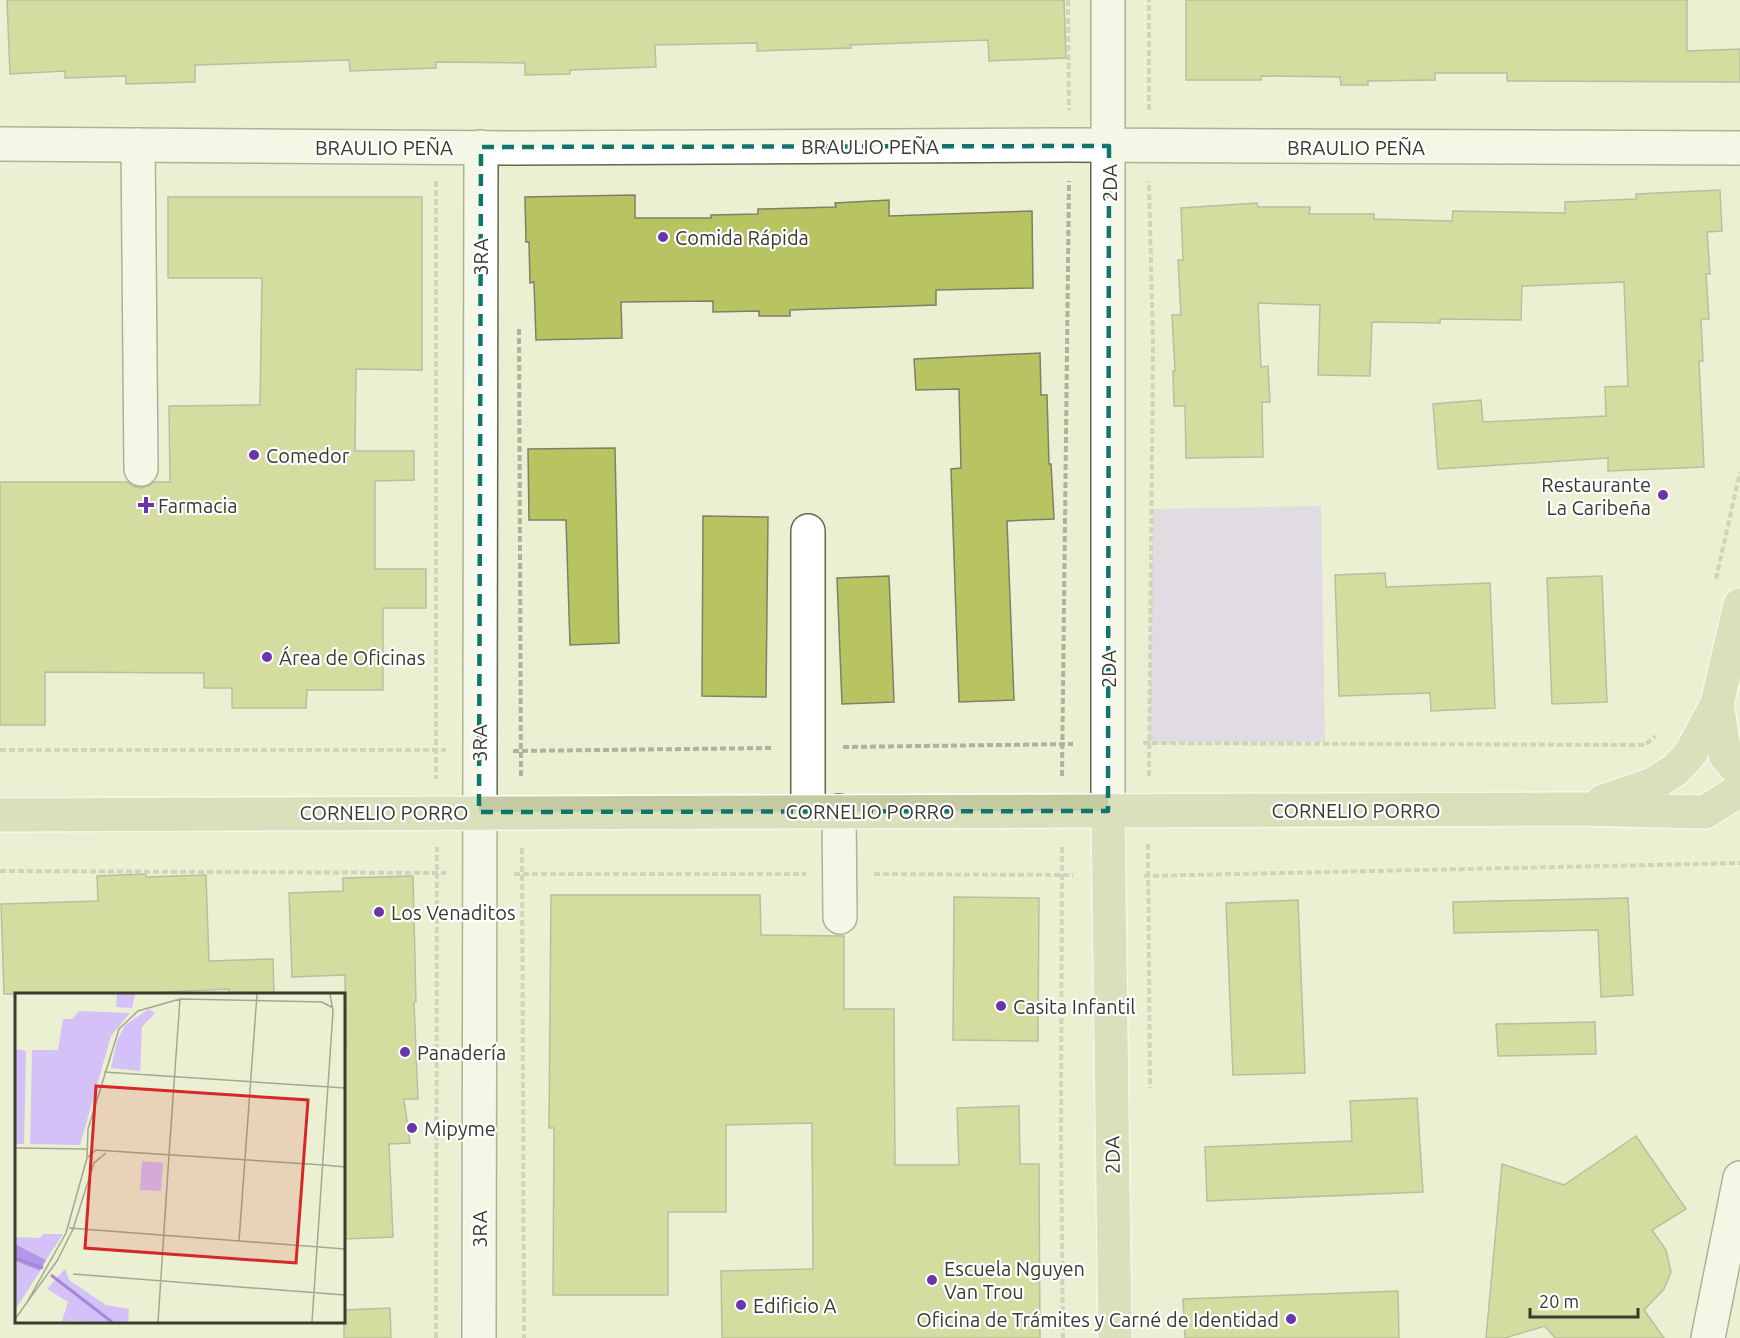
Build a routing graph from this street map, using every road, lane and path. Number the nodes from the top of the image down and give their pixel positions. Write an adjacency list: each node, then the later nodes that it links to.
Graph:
1 (1068, 0): 6 (path)
2 (1108, 0): 7 (street, 2DA)
3 (1149, 0): 8 (path)
4 (0, 144): 5 (street, BRAULIO PEÑA)
5 (138, 145): 9 (street, BRAULIO PEÑA); 13 (street)
6 (1069, 146): 7 (street, BRAULIO PEÑA); 10 (street, BRAULIO PEÑA); 21 (path)
7 (1109, 146): 8 (street, BRAULIO PEÑA); 22 (street, 2DA)
8 (1149, 146): 11 (street, BRAULIO PEÑA); 23 (path)
9 (438, 147): 10 (street, BRAULIO PEÑA); 25 (path)
10 (481, 147): 26 (street, 3RA)
11 (1740, 148)
12 (519, 324): 27 (path)
13 (141, 469)
14 (808, 531): 20 (street)
15 (1740, 605): 16 (main road)
16 (1717, 704): 17 (main road); 19 (main road)
17 (1740, 772)
18 (1740, 790): 28 (main road)
19 (1578, 809): 23 (main road, CORNELIO PORRO); 28 (main road, CORNELIO PORRO)
20 (823, 811): 21 (main road, CORNELIO PORRO); 27 (main road, CORNELIO PORRO); 30 (street)
21 (1062, 811): 22 (main road, CORNELIO PORRO); 36 (path)
22 (1108, 811): 23 (main road, CORNELIO PORRO); 37 (main road, 2DA)
23 (1148, 811): 31 (path)
24 (1740, 811): 28 (street, CORNELIO PORRO)
25 (438, 812): 26 (main road, CORNELIO PORRO); 29 (main road, CORNELIO PORRO); 33 (path)
26 (479, 812): 27 (main road, CORNELIO PORRO); 34 (street, 3RA)
27 (522, 812): 35 (path)
28 (1706, 812)
29 (0, 815)
30 (840, 917)
31 (1150, 1089)
32 (1740, 1178): 38 (street)
33 (436, 1338)
34 (479, 1338)
35 (524, 1338)
36 (1063, 1338)
37 (1115, 1338)
38 (1707, 1338)

